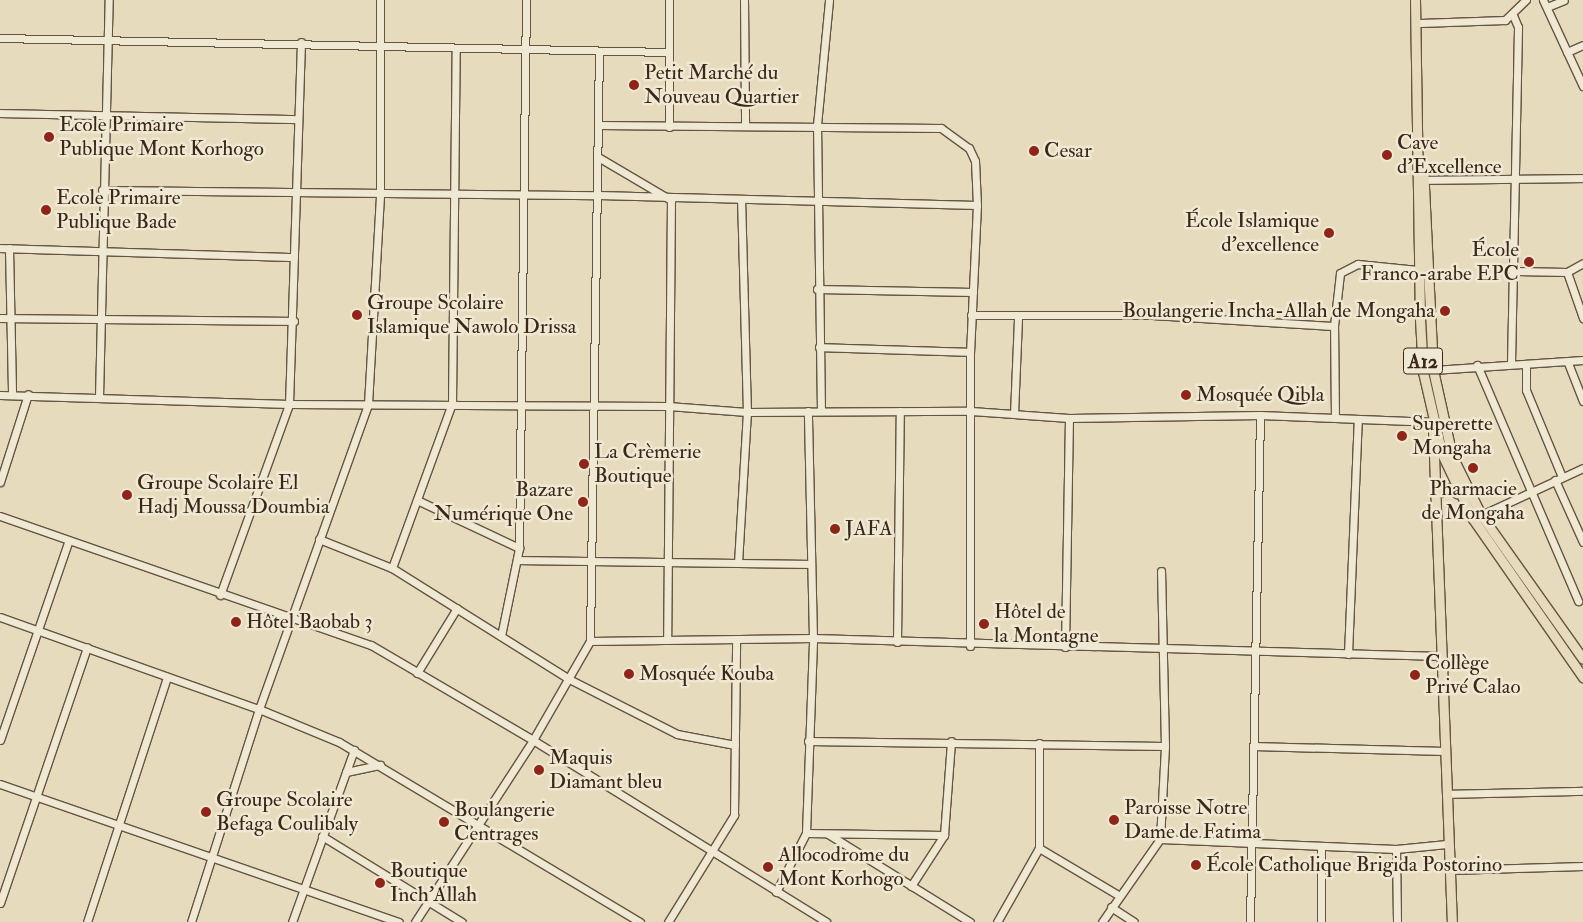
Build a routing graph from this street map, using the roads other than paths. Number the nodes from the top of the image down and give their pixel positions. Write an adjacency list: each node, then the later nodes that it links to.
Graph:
1 (109, 0): 14 (street)
2 (380, 0): 17 (street)
3 (526, 0): 19 (street)
4 (669, 0): 21 (street)
5 (744, 0): 29 (street)
6 (829, 0): 28 (street)
7 (1417, 0): 12 (main road, A12); 34 (main road, A12)
8 (1526, 0): 11 (street)
9 (1564, 0): 10 (street)
10 (1545, 4): 22 (street)
11 (1513, 15): 12 (street); 32 (street)
12 (1420, 23): 34 (main road, A12)
13 (0, 38): 14 (street)
14 (107, 40): 15 (street); 25 (street)
15 (301, 42): 17 (street); 26 (street)
16 (1583, 45): 22 (street)
17 (379, 46): 18 (street); 37 (street)
18 (456, 48): 19 (street); 38 (street)
19 (525, 49): 20 (street); 39 (street)
20 (599, 51): 21 (street); 27 (street)
21 (669, 52): 30 (street)
22 (1567, 52): 23 (street)
23 (1583, 86)
24 (0, 113): 25 (street)
25 (104, 117): 26 (street); 35 (street)
26 (298, 119): 36 (street)
27 (598, 125): 30 (street); 31 (street)
28 (818, 125): 29 (street); 43 (street); 44 (street)
29 (746, 126): 30 (street)
30 (669, 127)
31 (598, 157): 40 (street); 41 (street)
32 (1515, 177): 33 (street); 34 (street); 51 (street)
33 (1583, 178)
34 (1421, 180): 50 (main road, A12); 70 (main road, A12)
35 (102, 190): 36 (street); 47 (street)
36 (297, 191): 37 (street); 48 (street)
37 (380, 192): 38 (street); 78 (street)
38 (454, 194): 39 (street); 76 (street)
39 (526, 194): 40 (street); 79 (street)
40 (598, 195): 41 (street); 80 (street)
41 (671, 200): 42 (street); 81 (street)
42 (742, 200): 43 (street); 86 (street)
43 (819, 200): 44 (street); 53 (street)
44 (977, 205): 54 (street)
45 (0, 248): 46 (street)
46 (9, 248): 47 (street); 58 (street)
47 (102, 250): 48 (street); 59 (street)
48 (294, 257): 61 (street)
49 (1583, 263): 52 (street)
50 (1418, 270): 62 (street); 92 (main road, A12)
51 (1516, 271): 52 (street); 66 (street)
52 (1567, 272): 60 (street)
53 (817, 290): 54 (street); 63 (street)
54 (973, 292): 55 (street)
55 (972, 315): 56 (street); 64 (street)
56 (1018, 317): 62 (street); 87 (street)
57 (0, 318): 58 (street)
58 (9, 318): 59 (street); 71 (street)
59 (101, 318): 61 (street); 74 (street)
60 (1583, 318)
61 (294, 321): 77 (street)
62 (1334, 326): 90 (street)
63 (819, 347): 64 (street); 83 (street)
64 (970, 352): 85 (street)
65 (1583, 360): 67 (street)
66 (1511, 363): 68 (street); 69 (street)
67 (1568, 363): 69 (street); 75 (street)
68 (1477, 364): 70 (street); 97 (street)
69 (1526, 364): 94 (street)
70 (1433, 370): 92 (main road, A12)
71 (12, 394): 72 (street); 73 (street)
72 (28, 394): 74 (street); 96 (street)
73 (0, 395)
74 (99, 397): 77 (street)
75 (1583, 401)
76 (452, 403): 78 (street); 79 (street); 100 (street)
77 (289, 404): 78 (street); 114 (street)
78 (368, 404): 103 (street)
79 (520, 404): 80 (street); 106 (street)
80 (596, 405): 81 (street); 108 (street)
81 (668, 406): 86 (street); 110 (street)
82 (808, 411): 83 (street); 86 (street); 111 (street)
83 (821, 411): 84 (street)
84 (900, 411): 85 (street); 125 (street)
85 (971, 411): 87 (street); 126 (street)
86 (747, 412): 109 (street)
87 (1014, 414): 89 (street)
88 (1260, 415): 89 (street); 90 (street); 130 (street)
89 (1069, 418): 128 (street)
90 (1335, 418): 91 (street)
91 (1358, 419): 92 (street); 131 (street)
92 (1438, 421): 98 (main road, A12); 99 (main road, A12); 102 (main road, A12)
93 (1583, 468): 94 (street)
94 (1562, 477): 95 (street)
95 (1555, 480): 97 (street); 105 (street)
96 (0, 482)
97 (1528, 491): 102 (street); 115 (street)
98 (1457, 493): 99 (main road); 102 (main road, A12)
99 (1435, 494): 132 (main road, A12)
100 (417, 500): 106 (street); 112 (street)
101 (0, 516): 104 (street)
102 (1477, 517): 133 (main road, A12); 137 (main road, A12)
103 (319, 539): 112 (street); 118 (street)
104 (68, 542): 114 (street); 119 (street)
105 (1583, 542)
106 (519, 548): 107 (street)
107 (518, 560): 108 (street); 120 (street)
108 (592, 562): 110 (street); 124 (street)
109 (738, 563): 110 (street); 111 (street)
110 (668, 564): 123 (street)
111 (809, 564): 121 (street)
112 (392, 568): 116 (street)
113 (1161, 571): 129 (street)
114 (220, 595): 118 (street)
115 (1578, 601)
116 (458, 608): 120 (street); 134 (street)
117 (0, 617): 119 (street)
118 (293, 620): 134 (street); 138 (street)
119 (40, 631): 127 (street); 139 (street)
120 (501, 636): 136 (street)
121 (813, 638): 122 (street); 125 (street); 141 (street)
122 (736, 639): 123 (street); 144 (street)
123 (667, 640): 124 (street)
124 (590, 641): 136 (street)
125 (897, 642): 126 (street)
126 (970, 646): 128 (street)
127 (87, 647): 135 (street); 154 (street)
128 (1065, 647): 129 (street)
129 (1163, 651): 130 (street); 145 (street)
130 (1256, 652): 131 (street); 146 (street)
131 (1348, 654): 132 (street)
132 (1441, 656): 148 (main road, A12)
133 (1583, 659)
134 (417, 673): 140 (street)
135 (168, 677): 138 (street); 156 (street)
136 (570, 678): 140 (street); 144 (street)
137 (1583, 678)
138 (259, 709): 147 (street); 168 (street)
139 (0, 740)
140 (533, 740): 155 (street); 167 (street)
141 (808, 741): 142 (street); 157 (street)
142 (951, 742): 143 (street); 159 (street)
143 (1039, 743): 145 (street); 165 (street)
144 (735, 745): 167 (street)
145 (1165, 746): 161 (street)
146 (1253, 746): 148 (street); 162 (street)
147 (354, 750): 149 (street); 150 (street)
148 (1445, 751): 153 (main road, A12)
149 (380, 764): 150 (street); 155 (street)
150 (346, 772): 160 (street)
151 (0, 784): 154 (street)
152 (1583, 791): 153 (street)
153 (1446, 794): 163 (main road, A12)
154 (35, 798): 156 (street); 176 (street)
155 (479, 822): 175 (street); 184 (street)
156 (119, 827): 168 (street); 178 (street)
157 (806, 833): 158 (street); 173 (street)
158 (828, 834): 159 (street); 171 (street)
159 (944, 835): 171 (street)
160 (322, 836): 172 (street); 175 (street)
161 (1160, 839): 162 (street); 174 (street)
162 (1252, 843): 164 (street); 191 (street)
163 (1447, 844): 166 (street); 170 (main road, A12)
164 (1321, 846): 166 (street); 192 (street)
165 (1039, 848): 174 (street); 188 (street)
166 (1396, 849): 193 (street)
167 (712, 851): 173 (street); 185 (street)
168 (211, 858): 172 (street); 179 (street)
169 (1583, 866): 170 (street)
170 (1450, 870): 194 (main road, A12)
171 (911, 886): 187 (street)
172 (303, 891): 180 (street); 181 (street)
173 (776, 892): 186 (street)
174 (1118, 895): 177 (street)
175 (428, 902): 182 (street); 183 (street)
176 (0, 903)
177 (1111, 907): 189 (street); 190 (street)
178 (87, 922)
179 (191, 922)
180 (292, 922)
181 (399, 922)
182 (415, 922)
183 (462, 922)
184 (640, 922)
185 (668, 922)
186 (826, 922)
187 (970, 922)
188 (997, 922)
189 (1102, 922)
190 (1134, 922)
191 (1250, 922)
192 (1321, 922)
193 (1396, 922)
194 (1452, 922)

